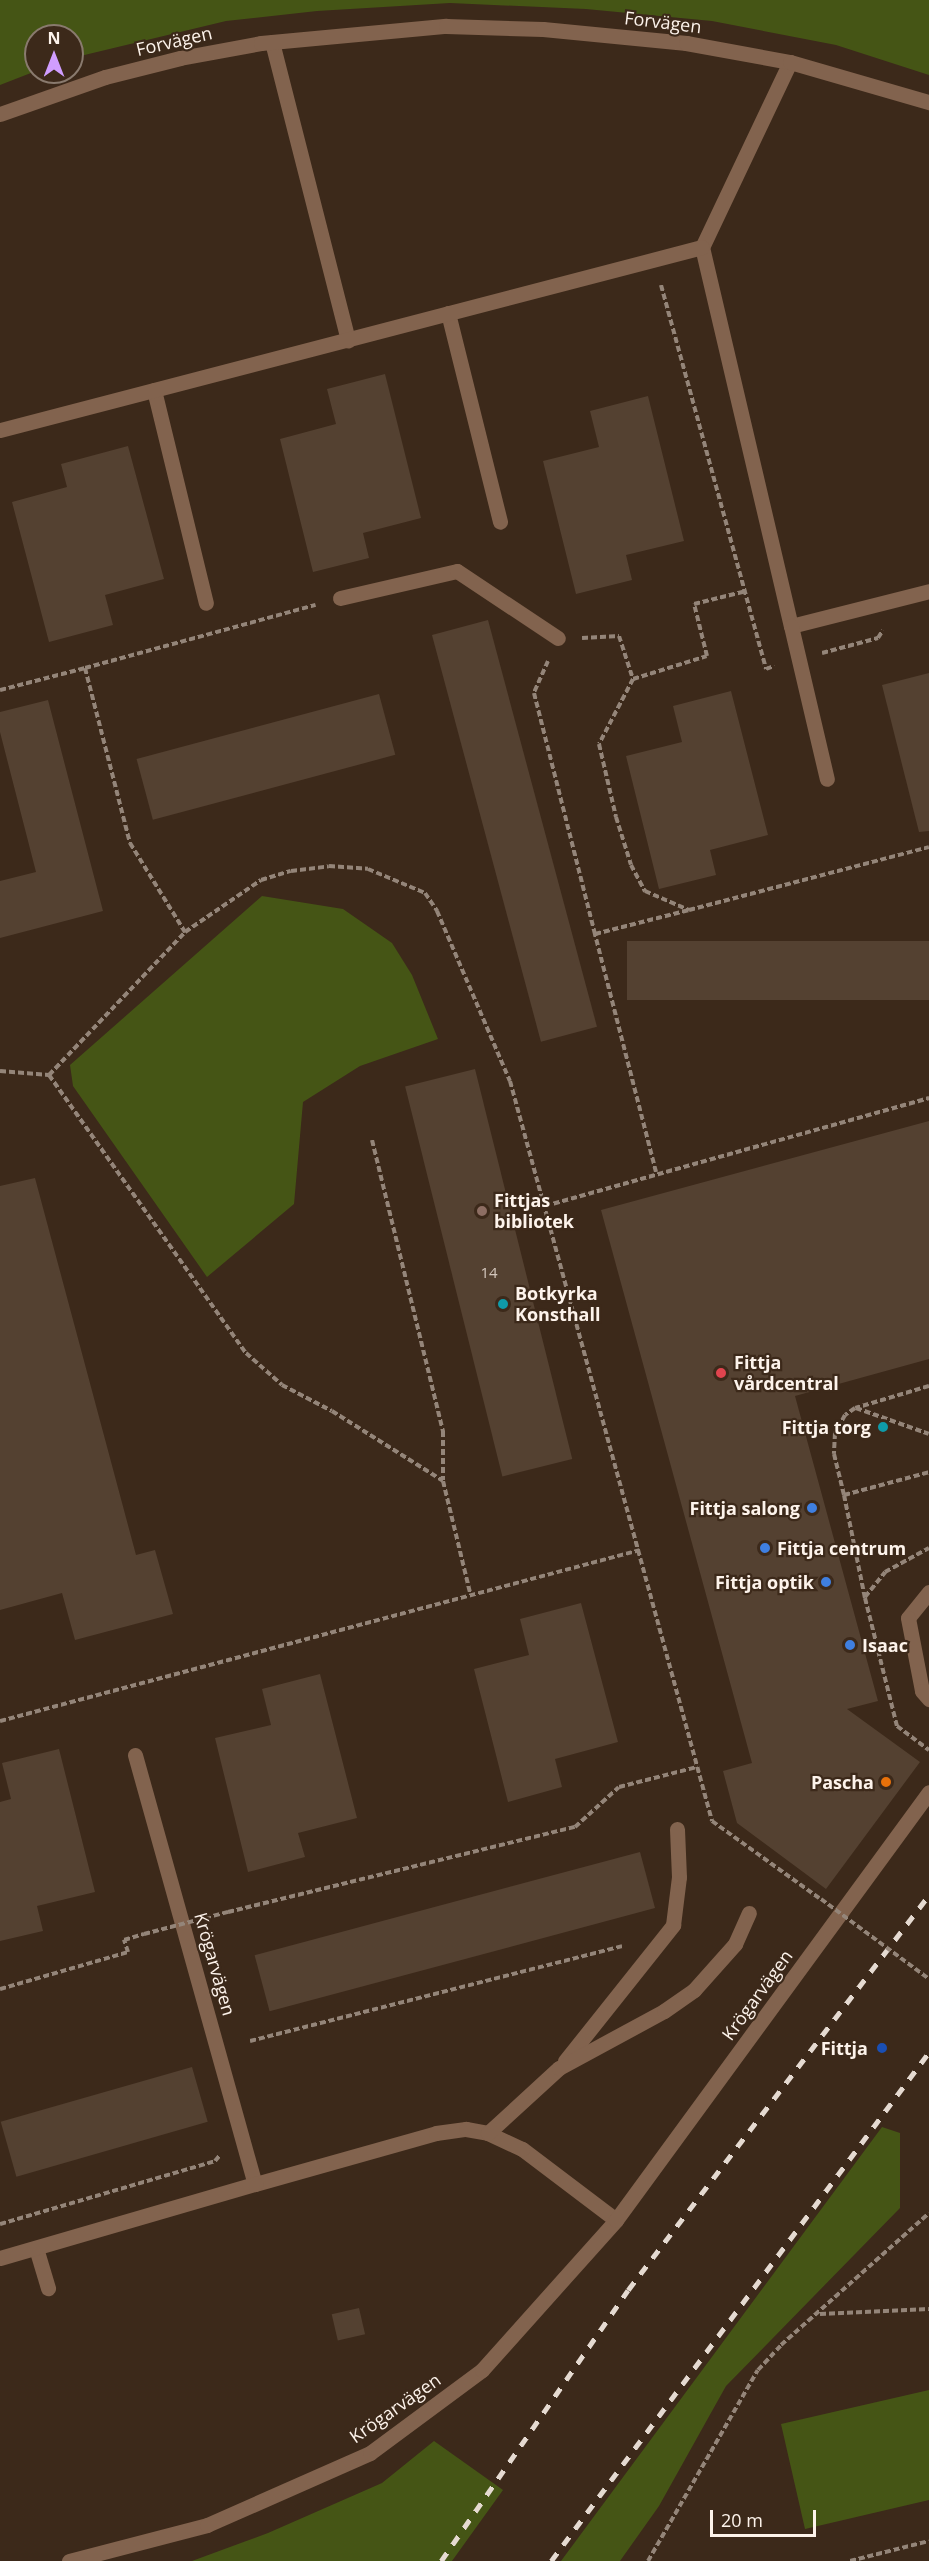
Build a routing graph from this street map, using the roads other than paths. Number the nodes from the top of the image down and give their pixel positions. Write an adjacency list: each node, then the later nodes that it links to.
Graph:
1 (272, 42): 2 (street, Forvägen); 4 (street, Forvägen); 7 (street)
2 (790, 62): 3 (street, Forvägen); 5 (street)
3 (929, 102)
4 (0, 114)
5 (702, 247): 6 (street); 14 (street)
6 (448, 313): 7 (street); 10 (street)
7 (348, 340): 8 (street)
8 (154, 390): 9 (street); 13 (street)
9 (0, 430)
10 (500, 522)
11 (929, 591): 14 (street)
12 (340, 598): 15 (street)
13 (206, 603)
14 (791, 626): 16 (street)
15 (558, 638)
16 (827, 779)
17 (929, 1592): 18 (street)
18 (914, 1655): 19 (street); 20 (street)
19 (929, 1662)
20 (929, 1699)
21 (135, 1755): 27 (street, Krögarvägen)
22 (929, 1792): 28 (street, Krögarvägen)
23 (677, 1828): 25 (street)
24 (749, 1913): 25 (street)
25 (559, 2068): 26 (street)
26 (488, 2133): 27 (street); 28 (street)
27 (255, 2184): 29 (street)
28 (616, 2220): 32 (street, Krögarvägen)
29 (36, 2248): 30 (street); 31 (street)
30 (0, 2258)
31 (48, 2288)
32 (69, 2561)

